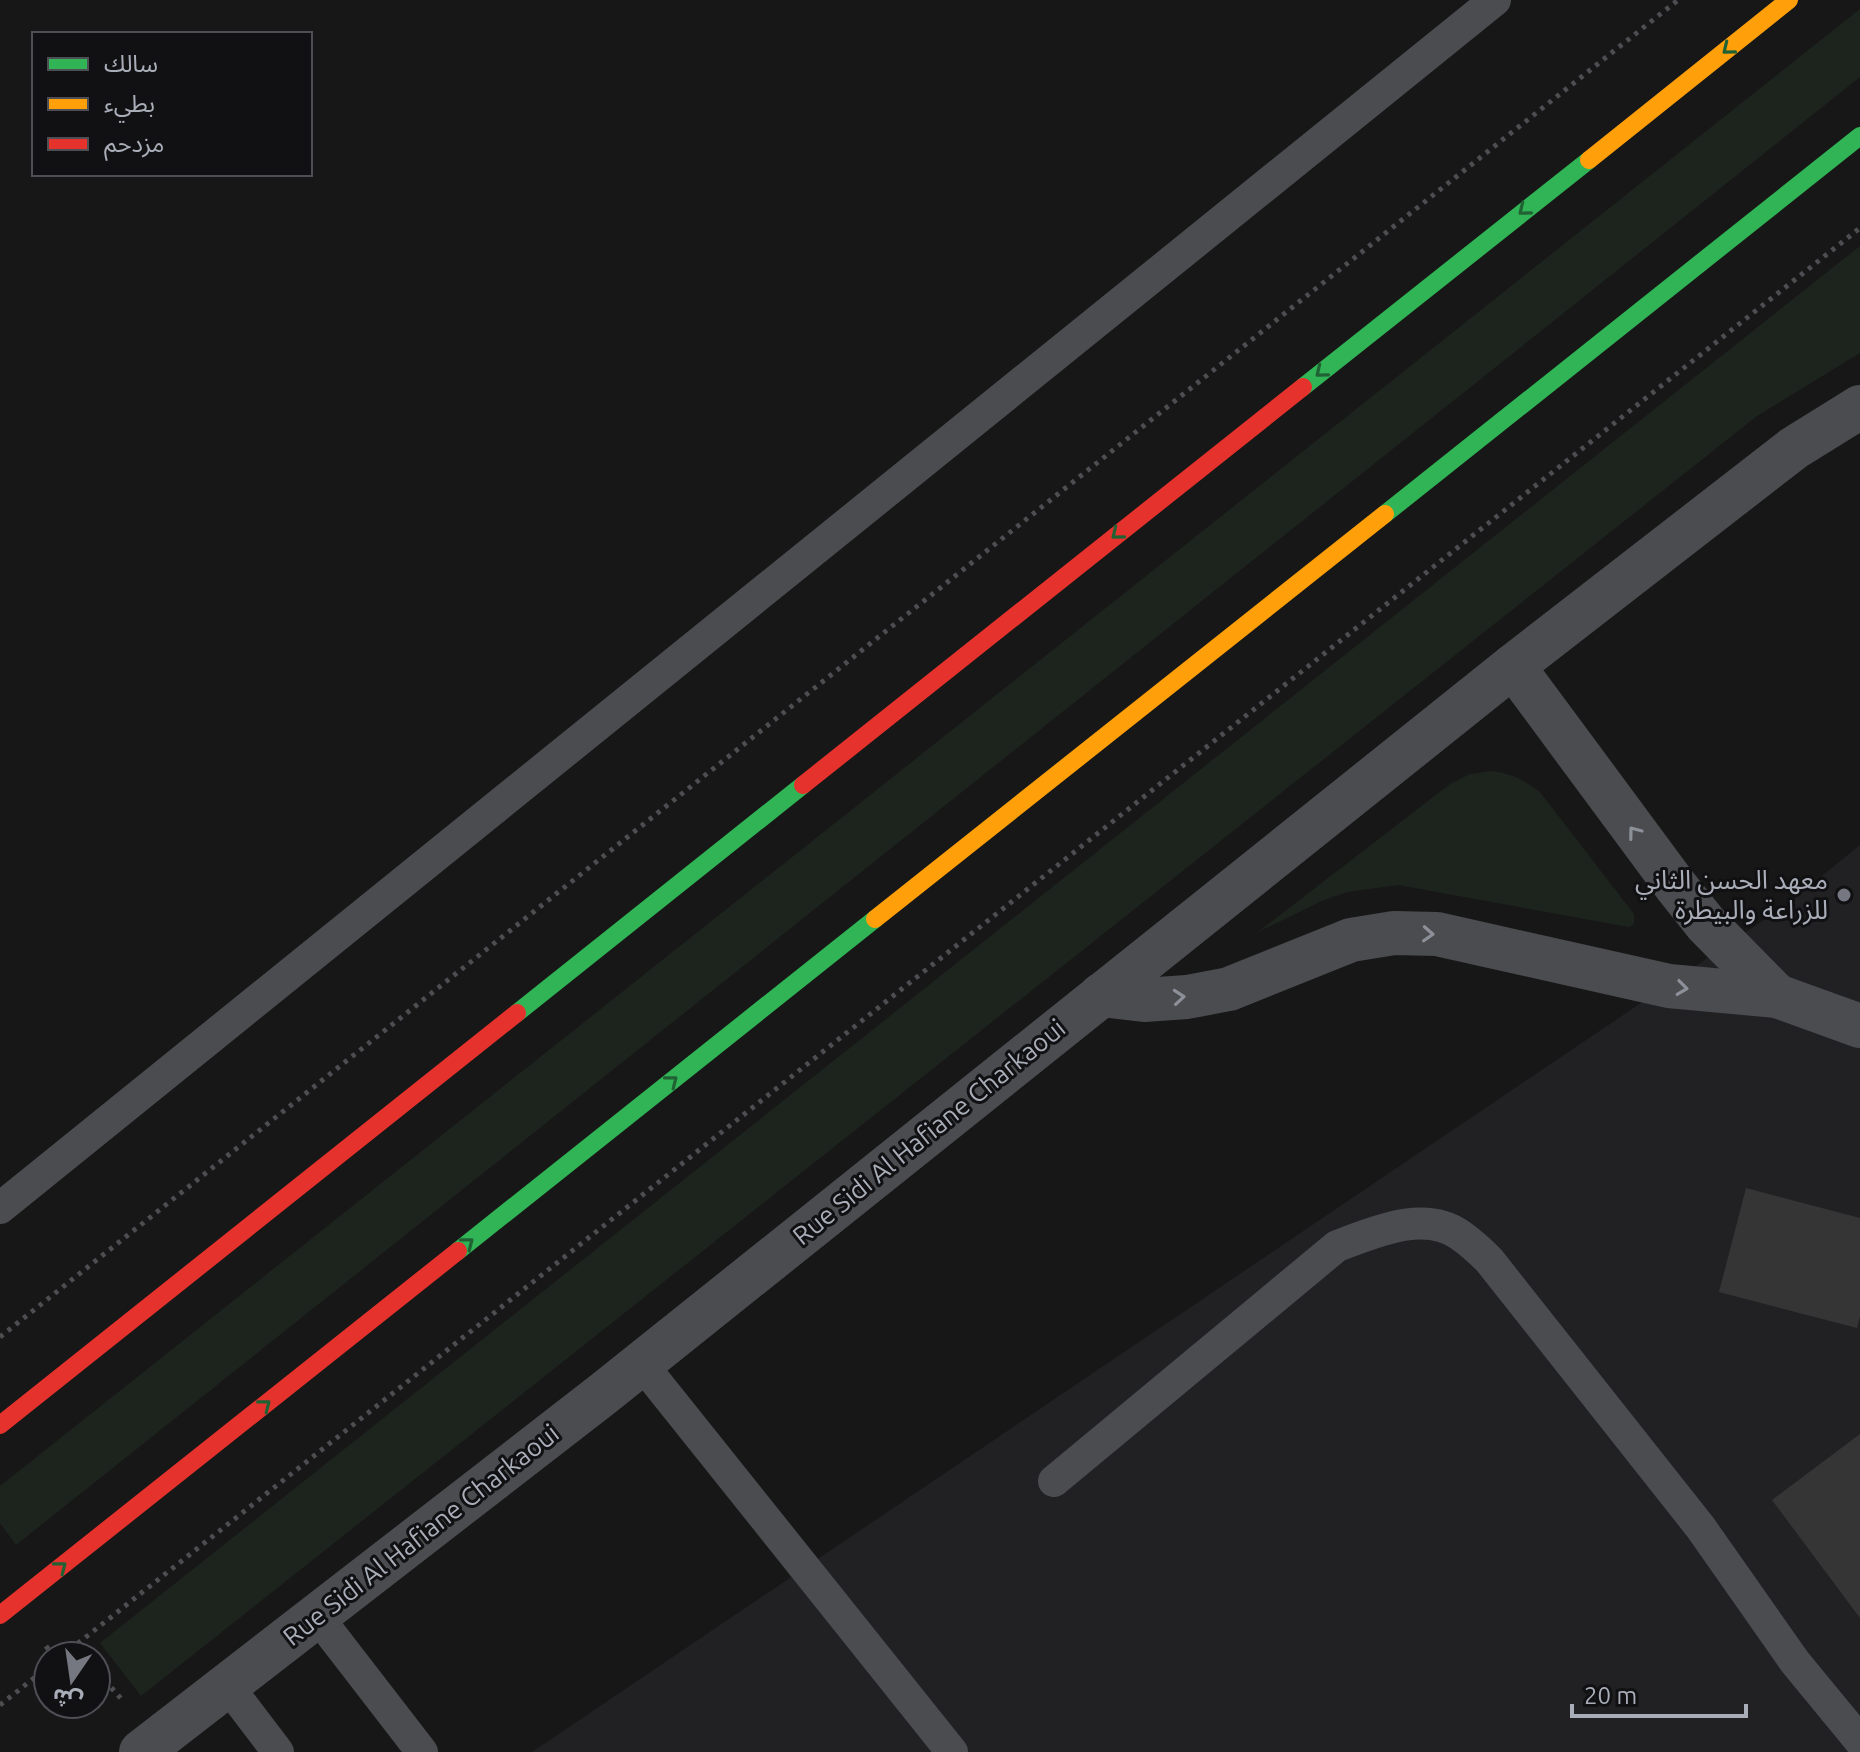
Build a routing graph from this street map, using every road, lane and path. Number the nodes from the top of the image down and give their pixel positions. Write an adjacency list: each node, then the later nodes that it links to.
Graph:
1 (1495, 0): 11 (lane)
2 (1678, 0): 12 (path)
3 (1789, 0): 14 (main road, one-way to 14)
4 (1860, 136): 16 (main road, one-way to 4)
5 (1860, 228): 18 (path)
6 (1860, 407): 7 (street, Rue Sidi Al Hafiane Charkaoui)
7 (1513, 666): 8 (street, Rue Sidi Al Hafiane Charkaoui); 9 (street, one-way to 7)
8 (1101, 995): 9 (street, one-way to 9); 13 (street, Rue Sidi Al Hafiane Charkaoui)
9 (1777, 996): 10 (street)
10 (1860, 1026)
11 (0, 1208)
12 (0, 1337)
13 (641, 1363): 17 (street, Rue Sidi Al Hafiane Charkaoui); 26 (lane)
14 (0, 1425)
15 (1054, 1481): 22 (lane)
16 (0, 1615)
17 (317, 1616): 20 (street, Rue Sidi Al Hafiane Charkaoui); 25 (lane)
18 (82, 1640)
19 (32, 1680): 21 (path)
20 (227, 1685): 23 (street, Rue Sidi Al Hafiane Charkaoui); 24 (lane)
21 (0, 1705)
22 (1860, 1741)
23 (141, 1752)
24 (278, 1752)
25 (422, 1752)
26 (952, 1752)

